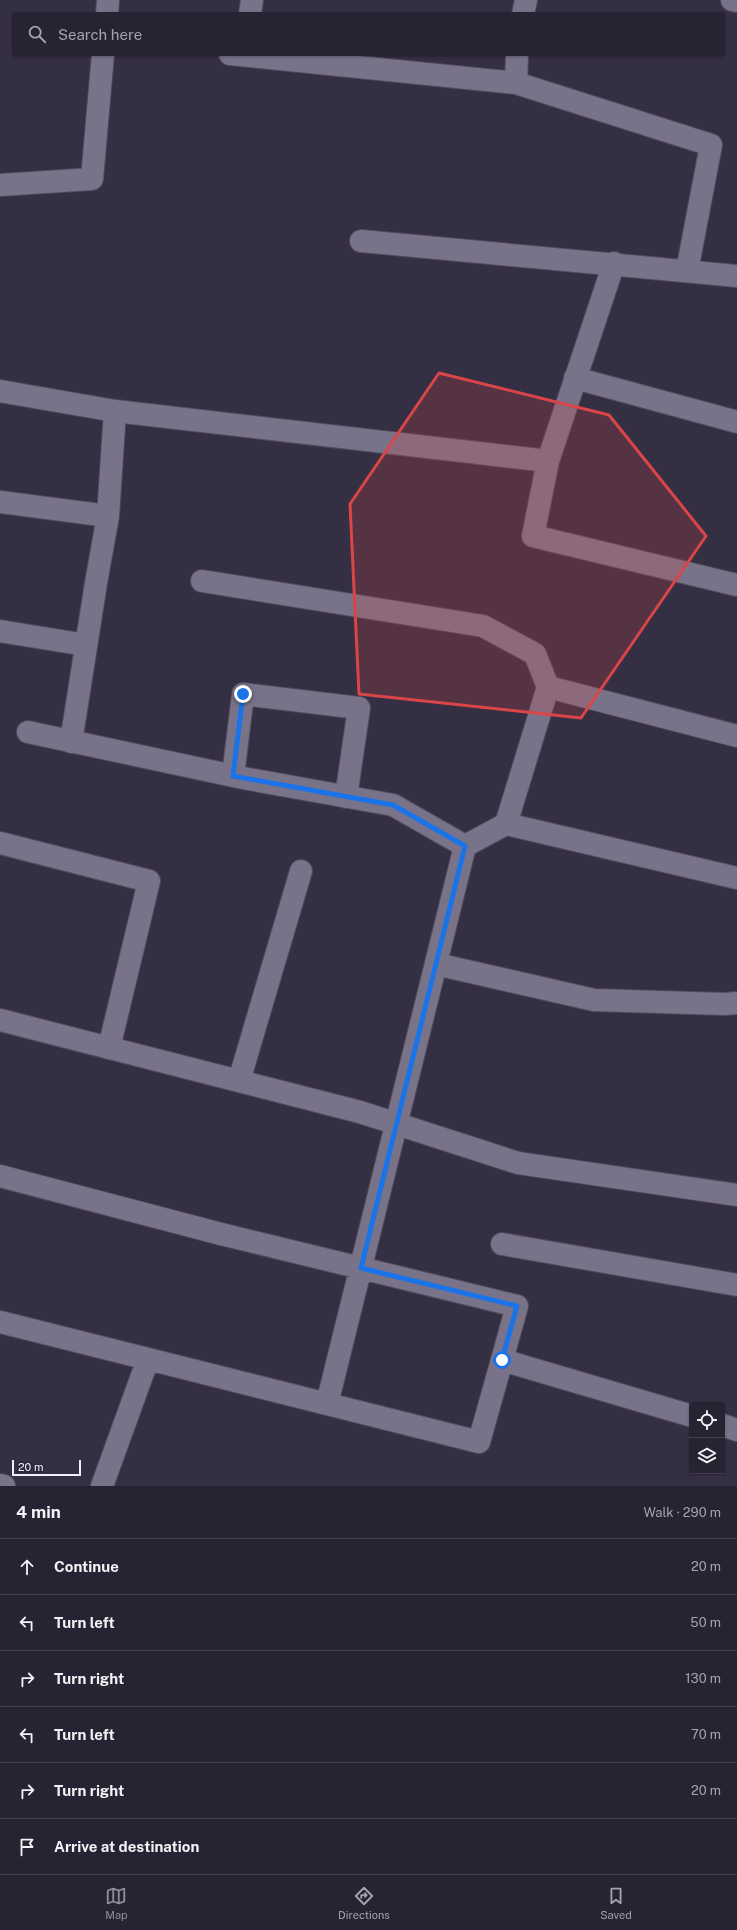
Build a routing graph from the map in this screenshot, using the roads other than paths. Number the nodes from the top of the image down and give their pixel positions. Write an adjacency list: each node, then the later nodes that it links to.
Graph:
1 (108, 0): 6 (street)
2 (252, 0): 7 (street)
3 (526, 0): 8 (street)
4 (732, 0): 5 (street)
5 (737, 1)
6 (107, 12)
7 (250, 12)
8 (523, 12)
9 (103, 56): 13 (street)
10 (257, 56): 12 (street)
11 (517, 56): 12 (street)
12 (516, 84): 16 (street)
13 (0, 185)
14 (361, 241): 15 (street)
15 (614, 263): 16 (street); 18 (street)
16 (687, 270): 17 (street)
17 (737, 276)
18 (575, 378): 21 (street); 22 (street)
19 (0, 391): 20 (street)
20 (115, 411): 22 (street); 24 (street)
21 (737, 422)
22 (548, 461): 26 (street)
23 (0, 502): 24 (street)
24 (108, 516): 28 (street)
25 (202, 581): 29 (street)
26 (737, 585)
27 (0, 631): 28 (street)
28 (86, 645): 32 (street)
29 (548, 687): 31 (street); 35 (street)
30 (28, 732): 32 (street)
31 (737, 736)
32 (71, 742): 33 (street)
33 (233, 776): 34 (street); 34 (street)
34 (346, 797): 37 (street)
35 (506, 824): 37 (street); 39 (street)
36 (0, 843): 43 (street)
37 (465, 846): 40 (street)
38 (301, 871): 44 (street)
39 (737, 878)
40 (436, 964): 41 (street); 45 (street)
41 (737, 1003)
42 (0, 1020): 43 (street)
43 (109, 1048): 44 (street)
44 (239, 1081): 45 (street)
45 (397, 1124): 47 (street); 49 (street)
46 (0, 1176): 49 (street)
47 (737, 1195)
48 (502, 1244): 50 (street)
49 (361, 1268): 53 (street); 54 (street)
50 (737, 1285)
51 (0, 1322): 52 (street)
52 (148, 1359): 54 (street); 60 (street)
53 (502, 1360): 54 (street); 55 (street)
54 (327, 1404)
55 (689, 1415)
56 (725, 1426): 57 (street)
57 (737, 1430)
58 (0, 1485): 59 (street)
59 (4, 1486)
60 (102, 1486)

